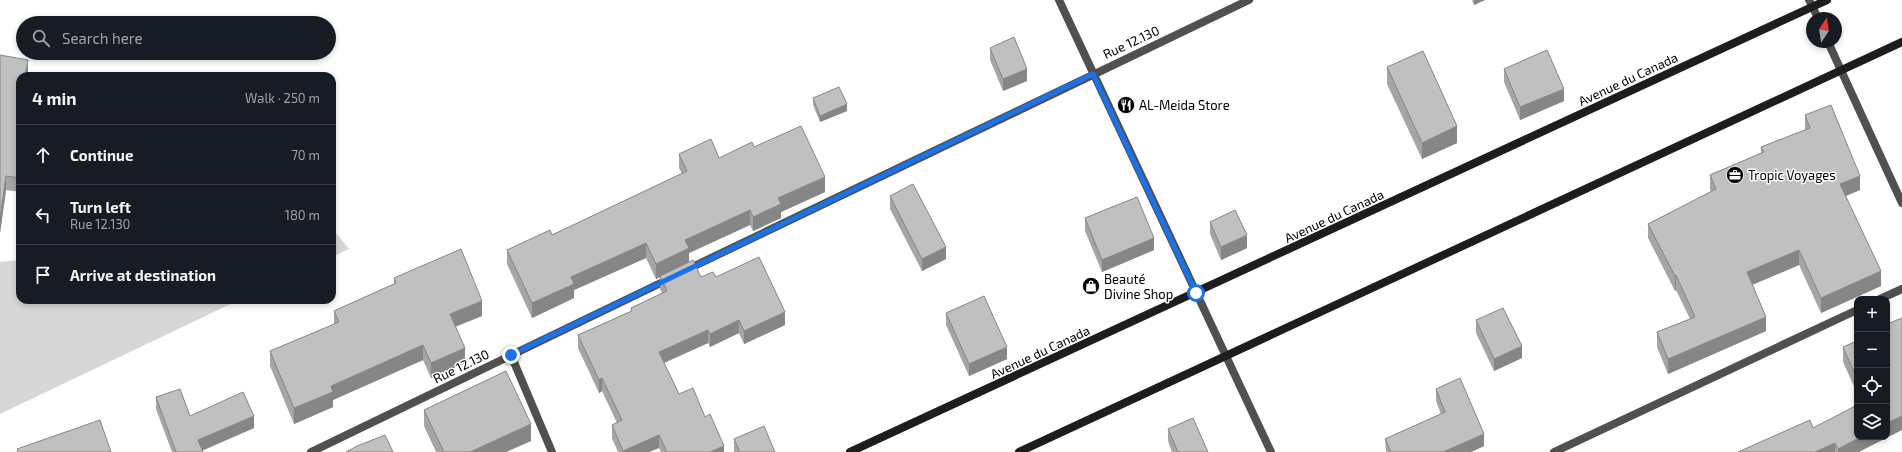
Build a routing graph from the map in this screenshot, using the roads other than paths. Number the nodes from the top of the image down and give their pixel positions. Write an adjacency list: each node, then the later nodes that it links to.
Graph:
1 (1059, 0): 8 (street)
2 (1249, 0): 8 (street, Rue 12.130)
3 (1827, 0): 4 (main road, Avenue du Canada)
4 (1811, 3): 11 (main road, Avenue du Canada)
5 (1902, 42): 7 (main road)
6 (1831, 48): 7 (street)
7 (1841, 70): 9 (street); 15 (main road)
8 (1093, 74): 11 (street); 14 (street, Rue 12.130)
9 (1902, 203)
10 (1902, 289): 12 (street)
11 (1196, 293): 15 (street); 18 (main road, Avenue du Canada)
12 (1887, 296)
13 (1854, 311): 21 (street)
14 (511, 355): 16 (street, Rue 12.130); 17 (street)
15 (1226, 357): 19 (main road); 20 (street)
16 (311, 452)
17 (552, 452)
18 (850, 452)
19 (1019, 452)
20 (1271, 452)
21 (1554, 452)

